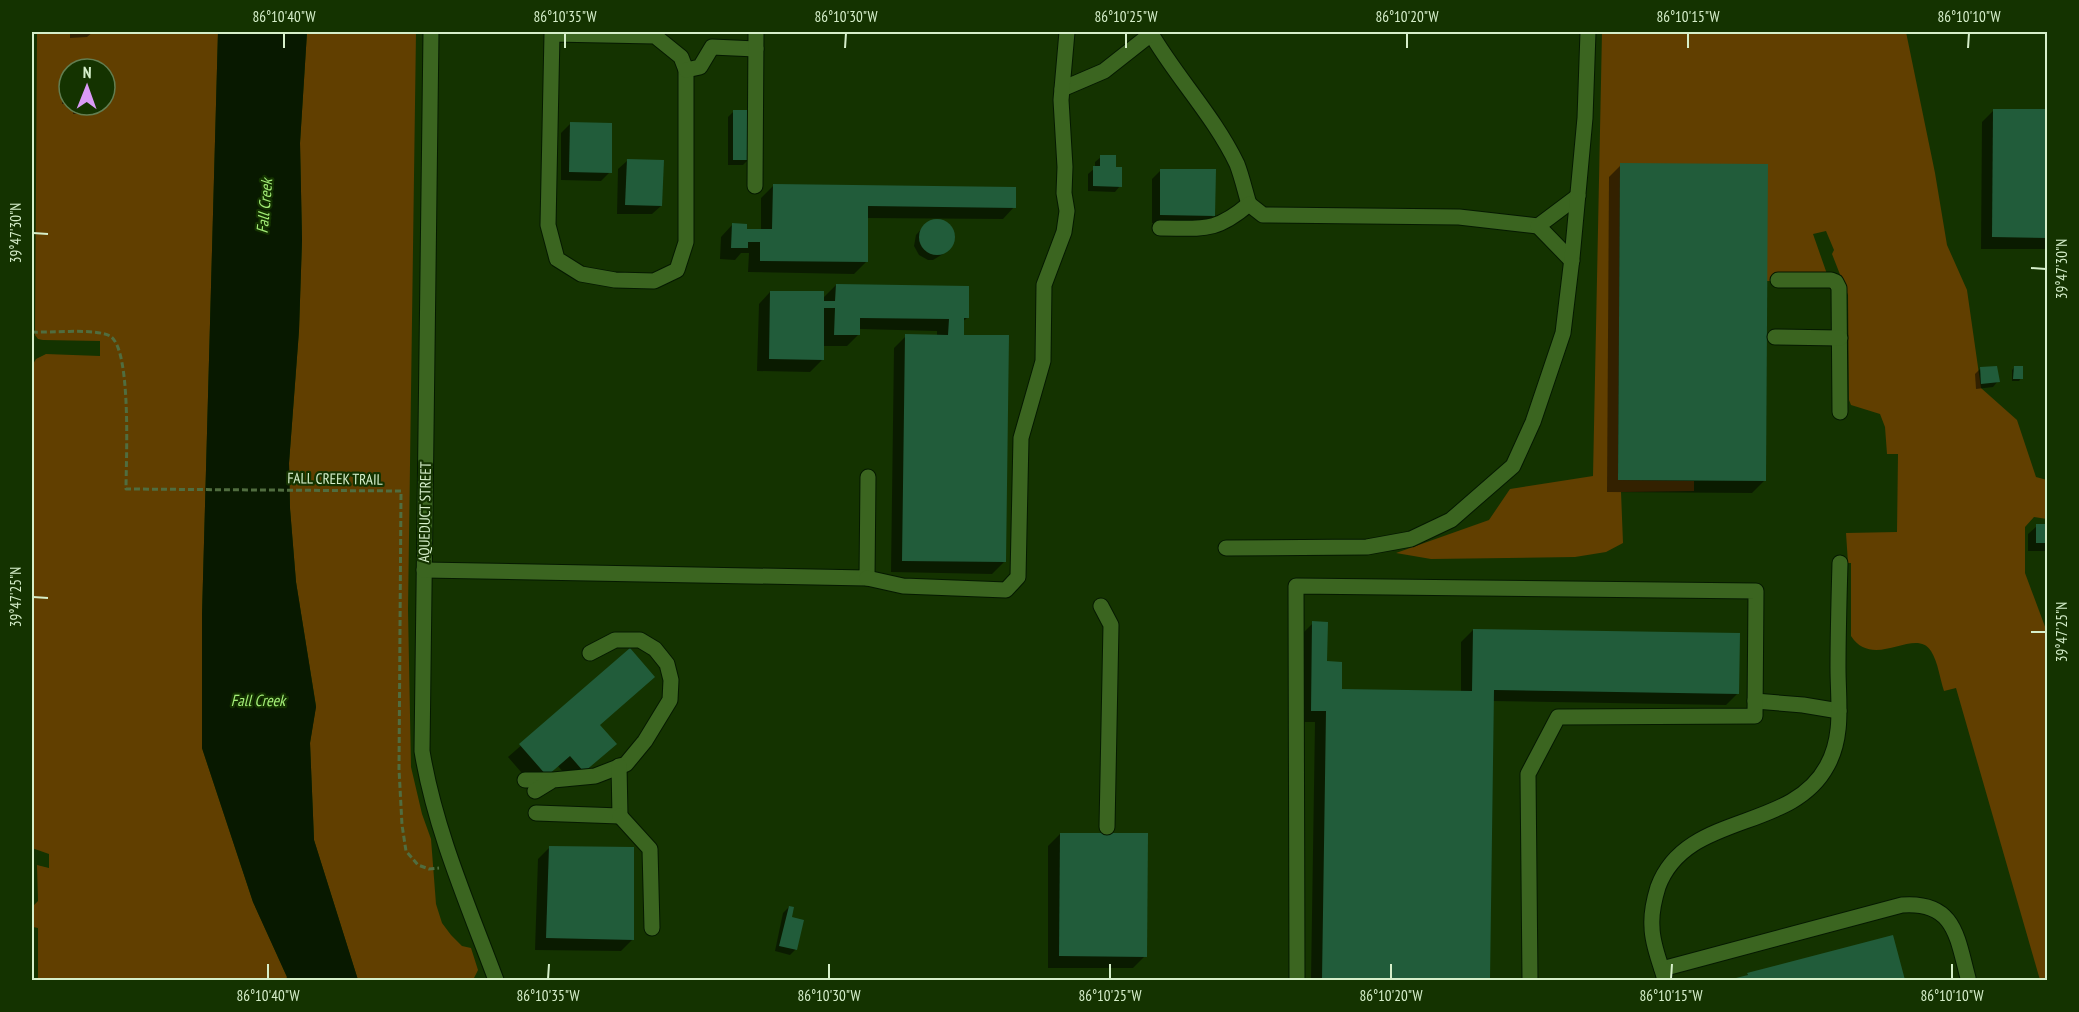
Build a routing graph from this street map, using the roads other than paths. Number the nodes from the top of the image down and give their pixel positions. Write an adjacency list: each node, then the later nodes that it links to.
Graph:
1 (431, 32): 23 (street, AQUEDUCT STREET)
2 (756, 32): 7 (street)
3 (1067, 32): 9 (street)
4 (1151, 32): 9 (street); 12 (street)
5 (1588, 32): 11 (street)
6 (552, 33): 8 (street); 8 (street)
7 (756, 49): 8 (street); 10 (street)
8 (686, 70)
9 (1062, 89): 24 (street)
10 (755, 186)
11 (1578, 196): 13 (street); 15 (street)
12 (1249, 204): 13 (street); 14 (street)
13 (1538, 226): 15 (street)
14 (1160, 228)
15 (1572, 261): 21 (street)
16 (1778, 280): 18 (street)
17 (1774, 337): 18 (street)
18 (1840, 338): 19 (street)
19 (1840, 412)
20 (868, 477): 24 (street)
21 (1226, 548)
22 (1840, 563): 28 (street)
23 (424, 570): 24 (street); 37 (street, AQUEDUCT STREET)
24 (867, 578)
25 (1101, 606): 33 (street)
26 (590, 653): 29 (street)
27 (1755, 701): 28 (street); 38 (street); 39 (street)
28 (1839, 711): 35 (street)
29 (619, 766): 30 (street); 32 (street)
30 (530, 786)
31 (536, 813): 32 (street)
32 (620, 816): 34 (street)
33 (1107, 828)
34 (651, 928)
35 (1664, 975): 36 (street)
36 (1968, 978)
37 (496, 981)
38 (1297, 981)
39 (1530, 981)

